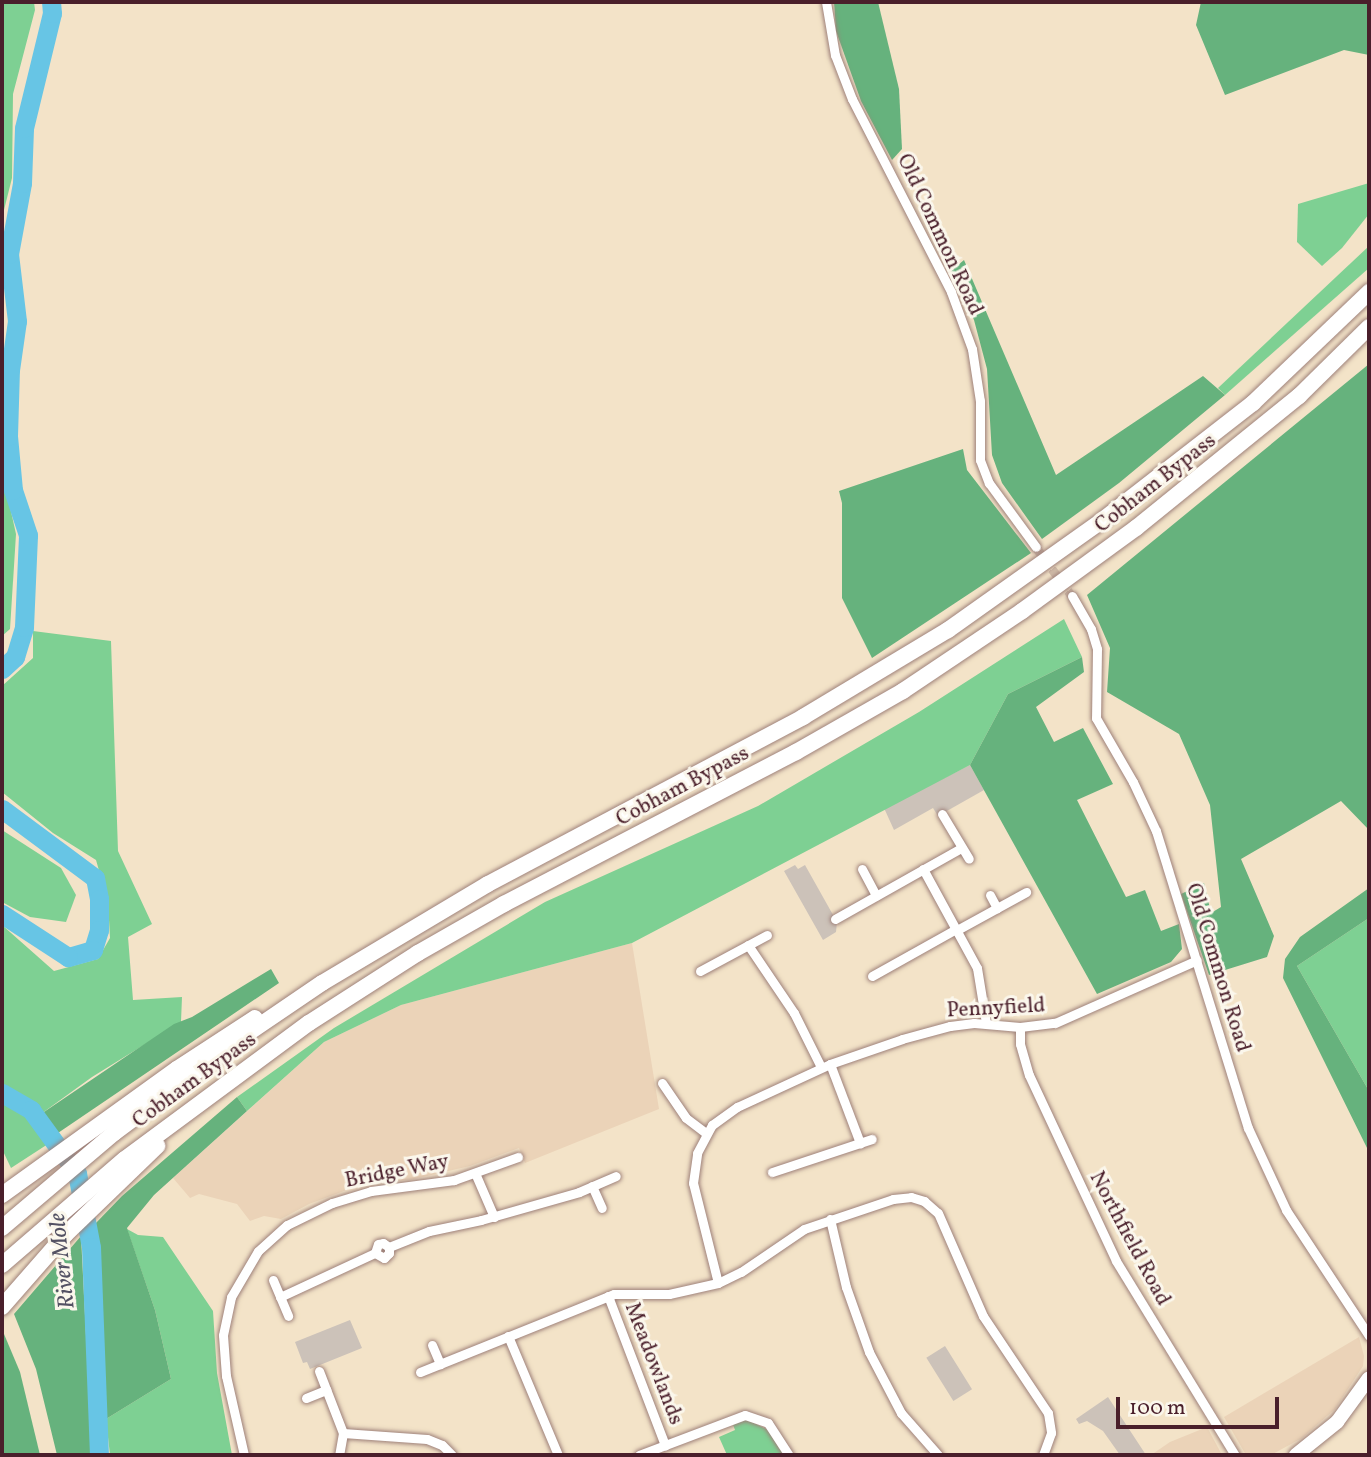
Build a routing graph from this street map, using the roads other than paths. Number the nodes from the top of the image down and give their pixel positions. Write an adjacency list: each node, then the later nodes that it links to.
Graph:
1 (826, 2): 4 (street, Old Common Road)
2 (1369, 292): 26 (highway, Cobham Bypass)
3 (1369, 327): 31 (highway, Cobham Bypass)
4 (1036, 547)
5 (1072, 596): 19 (street, Old Common Road)
6 (942, 814): 7 (street)
7 (961, 848): 8 (street); 10 (street)
8 (969, 859)
9 (862, 869): 12 (street)
10 (923, 869): 12 (street); 16 (street)
11 (1026, 892): 14 (street)
12 (876, 895): 15 (street)
13 (990, 895): 14 (street)
14 (997, 908): 16 (street)
15 (835, 919)
16 (957, 930): 21 (street); 22 (street)
17 (767, 935): 18 (street)
18 (748, 945): 20 (street); 24 (street)
19 (1197, 960): 23 (street, Pennyfield); 49 (street, Old Common Road)
20 (700, 971)
21 (872, 976)
22 (986, 1023): 23 (street, Pennyfield); 24 (street, Pennyfield)
23 (1020, 1027): 67 (street, Northfield Road)
24 (825, 1065): 27 (street, Pennyfield); 29 (street)
25 (662, 1083): 27 (street)
26 (110, 1127): 36 (highway); 40 (highway, Cobham Bypass)
27 (706, 1133): 43 (street)
28 (872, 1139): 29 (street)
29 (860, 1143): 33 (street)
30 (518, 1157): 32 (street, Bridge Way)
31 (130, 1163): 41 (highway, Cobham Bypass); 46 (highway)
32 (475, 1172): 38 (street); 59 (street, Bridge Way)
33 (772, 1172)
34 (616, 1176): 35 (street)
35 (592, 1186): 37 (street); 38 (street)
36 (2, 1195)
37 (602, 1208)
38 (494, 1217): 45 (street)
39 (830, 1219): 43 (street); 65 (street); 66 (street)
40 (2, 1228)
41 (2, 1265)
42 (273, 1280): 45 (street)
43 (718, 1283): 44 (street)
44 (608, 1296): 48 (street); 58 (street, Meadowlands)
45 (280, 1297): 47 (street)
46 (2, 1307)
47 (288, 1316)
48 (508, 1336): 51 (street); 62 (street)
49 (1369, 1336)
50 (432, 1345): 51 (street)
51 (440, 1364): 53 (street)
52 (319, 1371): 55 (street)
53 (420, 1372)
54 (1369, 1378): 68 (main road)
55 (326, 1390): 56 (street); 57 (street)
56 (306, 1398)
57 (343, 1433): 60 (street); 61 (street)
58 (665, 1445): 63 (street); 64 (street)
59 (244, 1455)
60 (340, 1455)
61 (452, 1455)
62 (558, 1455)
63 (639, 1455)
64 (789, 1455)
65 (937, 1455)
66 (1043, 1455)
67 (1235, 1455)
68 (1296, 1455)

